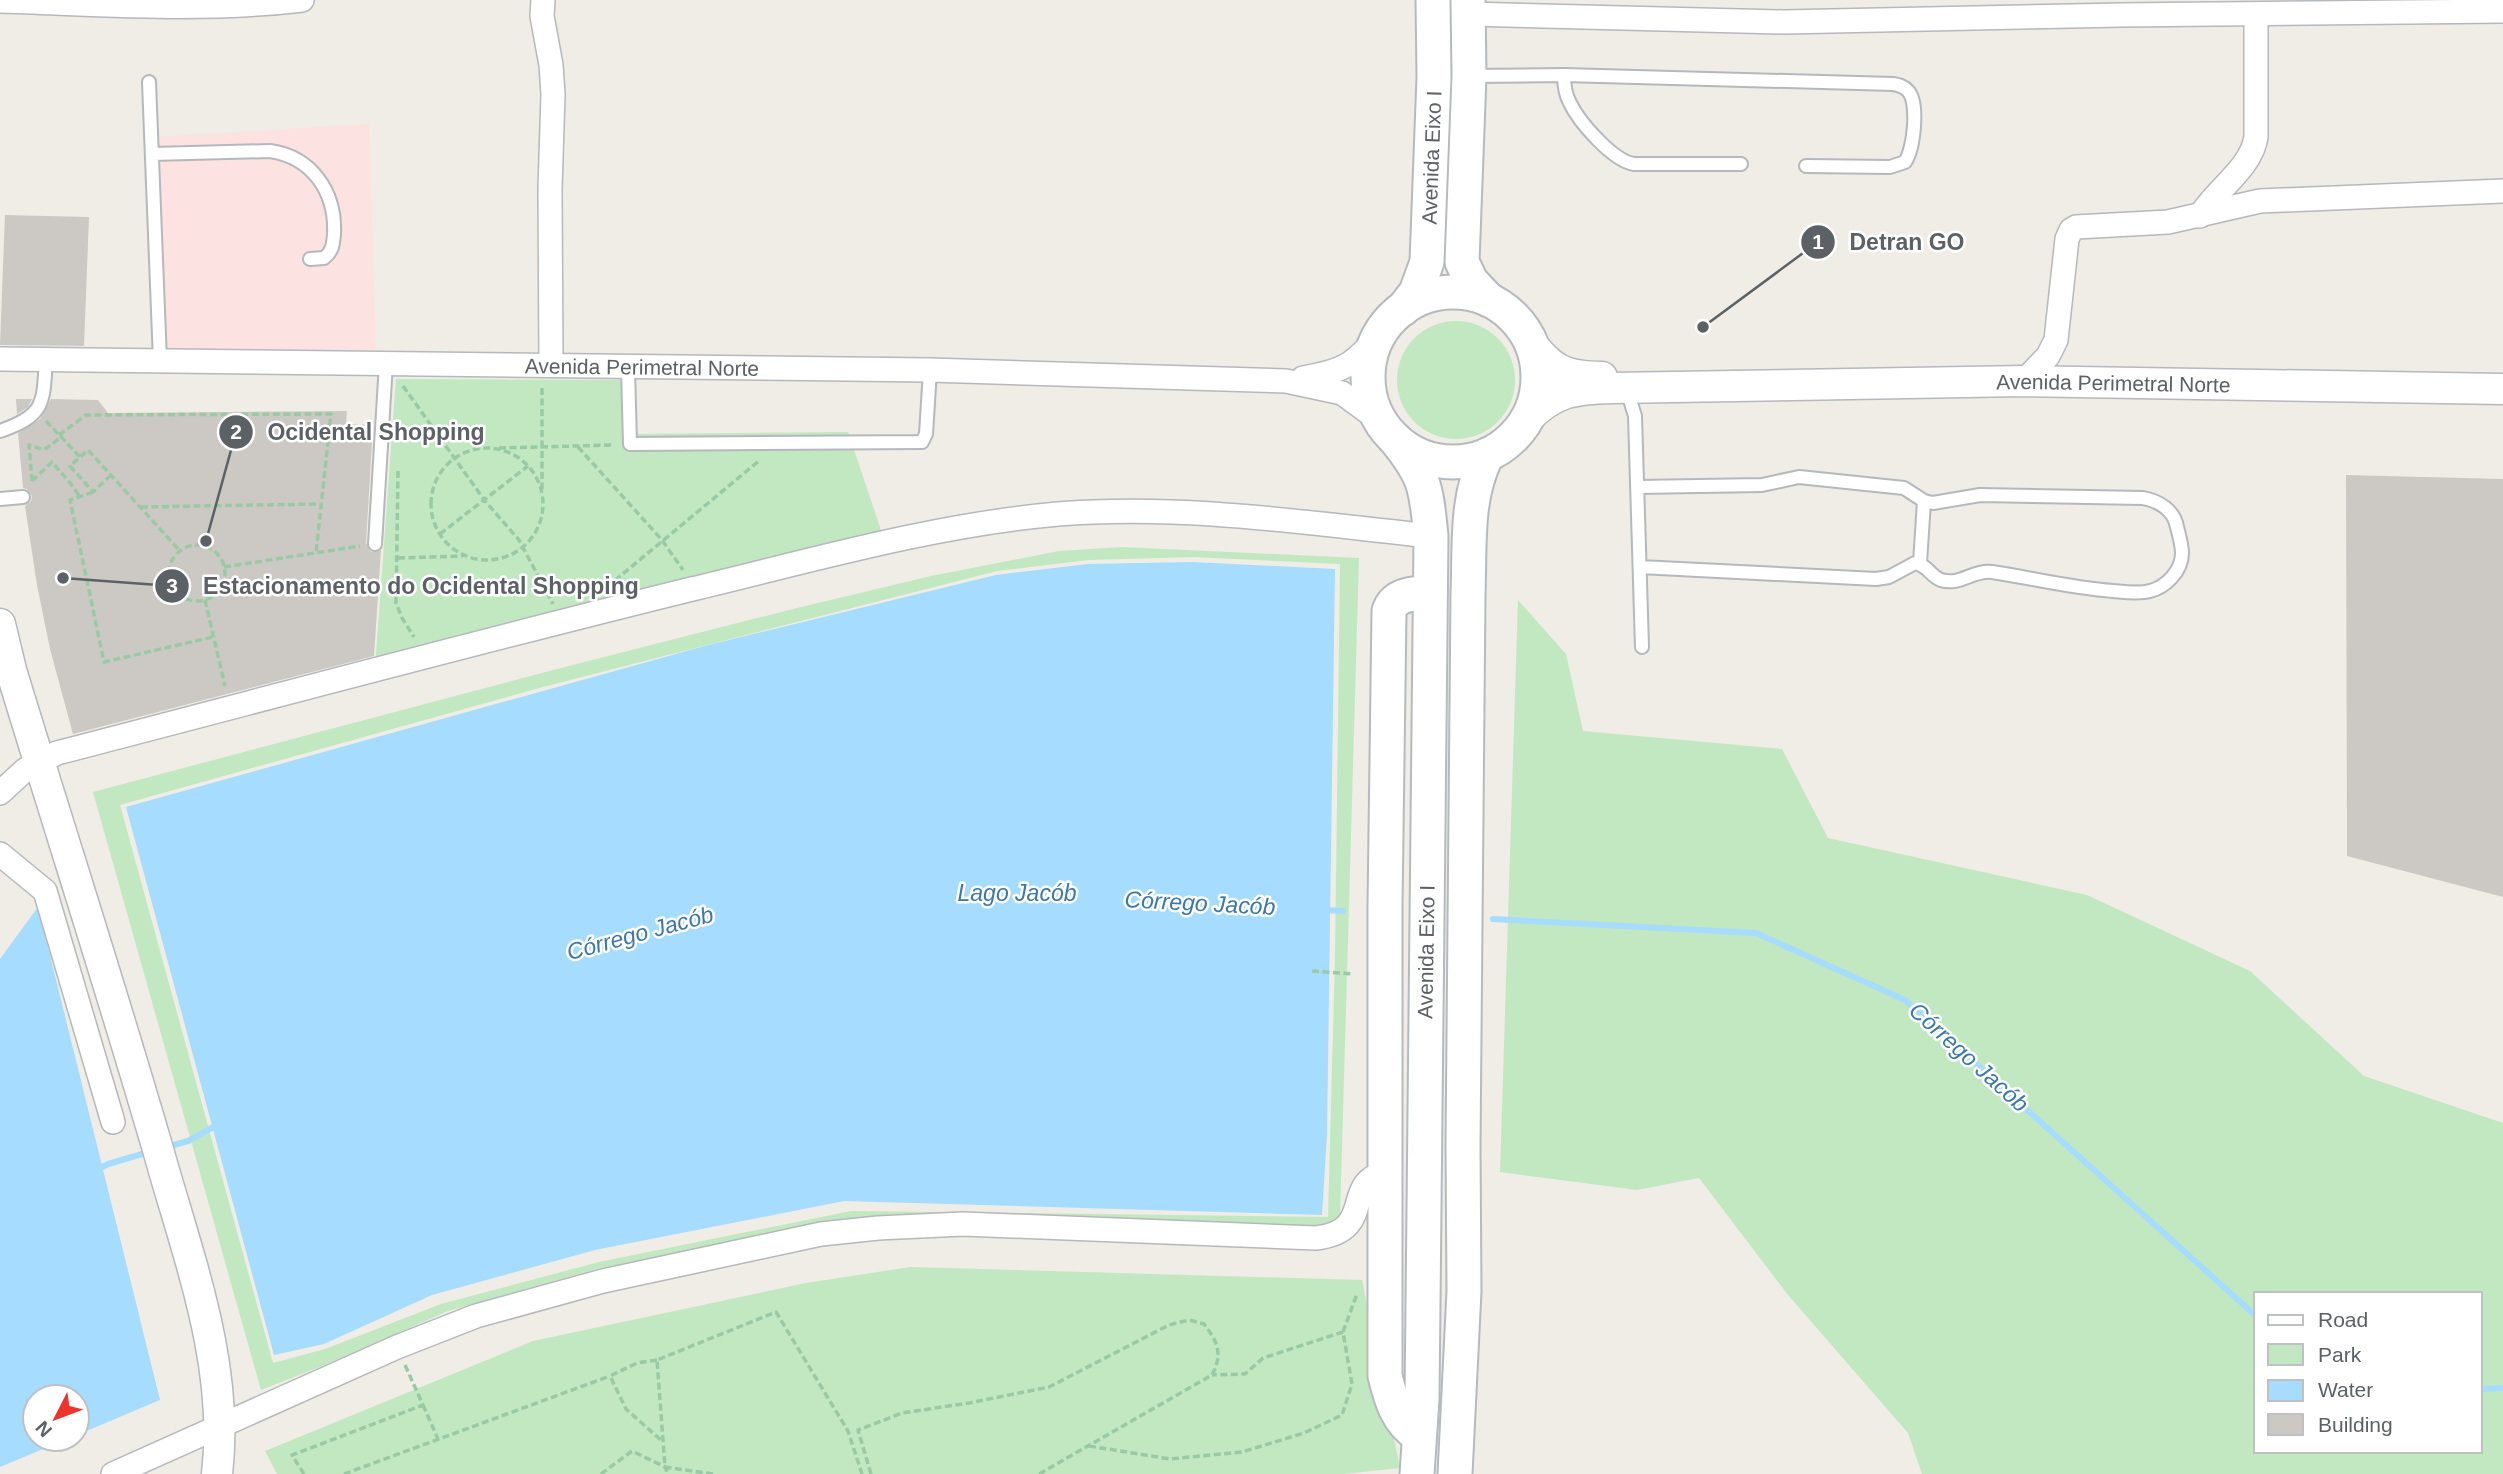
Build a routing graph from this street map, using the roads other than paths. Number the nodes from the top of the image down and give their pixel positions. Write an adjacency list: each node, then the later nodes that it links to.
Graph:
1 (294, 0): 6 (street)
2 (543, 0): 28 (street)
3 (1433, 0): 21 (main road, Avenida Eixo I)
4 (0, 1): 5 (street)
5 (30, 1): 7 (street)
6 (258, 2): 7 (street)
7 (156, 3)
8 (1468, 7): 10 (street); 12 (main road, Avenida Eixo I)
9 (2503, 11): 10 (street)
10 (2256, 15): 18 (street)
11 (1564, 75): 12 (lane); 15 (lane); 16 (lane)
12 (1469, 76): 20 (main road, Avenida Eixo I)
13 (149, 82): 14 (lane)
14 (152, 154): 19 (lane); 26 (lane)
15 (1741, 164)
16 (1806, 166)
17 (2503, 191): 18 (street)
18 (2200, 216): 32 (street)
19 (310, 259)
20 (1489, 300): 21 (main road); 23 (main road)
21 (1403, 309): 22 (main road)
22 (1379, 336): 31 (street, Avenida Perimetral Norte); 37 (main road)
23 (1529, 340): 33 (street, Avenida Perimetral Norte); 35 (main road)
24 (0, 359): 25 (street, Avenida Perimetral Norte)
25 (46, 359): 26 (street, Avenida Perimetral Norte); 36 (lane)
26 (160, 361): 27 (street, Avenida Perimetral Norte)
27 (386, 363): 28 (street, Avenida Perimetral Norte); 44 (lane)
28 (547, 365): 29 (street, Avenida Perimetral Norte)
29 (628, 368): 30 (street, Avenida Perimetral Norte); 30 (lane)
30 (930, 370): 31 (street, Avenida Perimetral Norte)
31 (1286, 381): 37 (street, Avenida Perimetral Norte)
32 (2024, 382): 33 (street, Avenida Perimetral Norte); 34 (street, Avenida Perimetral Norte)
33 (1623, 383): 35 (street, Avenida Perimetral Norte); 39 (lane)
34 (2503, 389)
35 (1527, 419): 38 (main road)
36 (0, 431)
37 (1389, 431): 38 (main road); 43 (main road, Avenida Eixo I)
38 (1487, 455): 60 (main road, Avenida Eixo I)
39 (1637, 487): 42 (lane); 46 (lane)
40 (23, 497): 41 (lane)
41 (0, 499)
42 (1924, 501): 45 (lane); 45 (lane)
43 (1431, 536): 47 (main road, Avenida Eixo I); 50 (street)
44 (375, 544)
45 (1920, 563): 46 (lane)
46 (1640, 567): 49 (lane)
47 (1430, 592): 54 (main road); 56 (main road, Avenida Eixo I)
48 (0, 624): 50 (street)
49 (1642, 647)
50 (39, 761): 51 (street); 55 (street)
51 (0, 793)
52 (0, 854): 53 (street)
53 (113, 1122)
54 (1385, 1173): 55 (street); 56 (main road)
55 (219, 1426): 57 (street); 58 (street)
56 (1419, 1436): 59 (main road, Avenida Eixo I)
57 (113, 1474)
58 (216, 1474)
59 (1417, 1474)
60 (1455, 1474)

